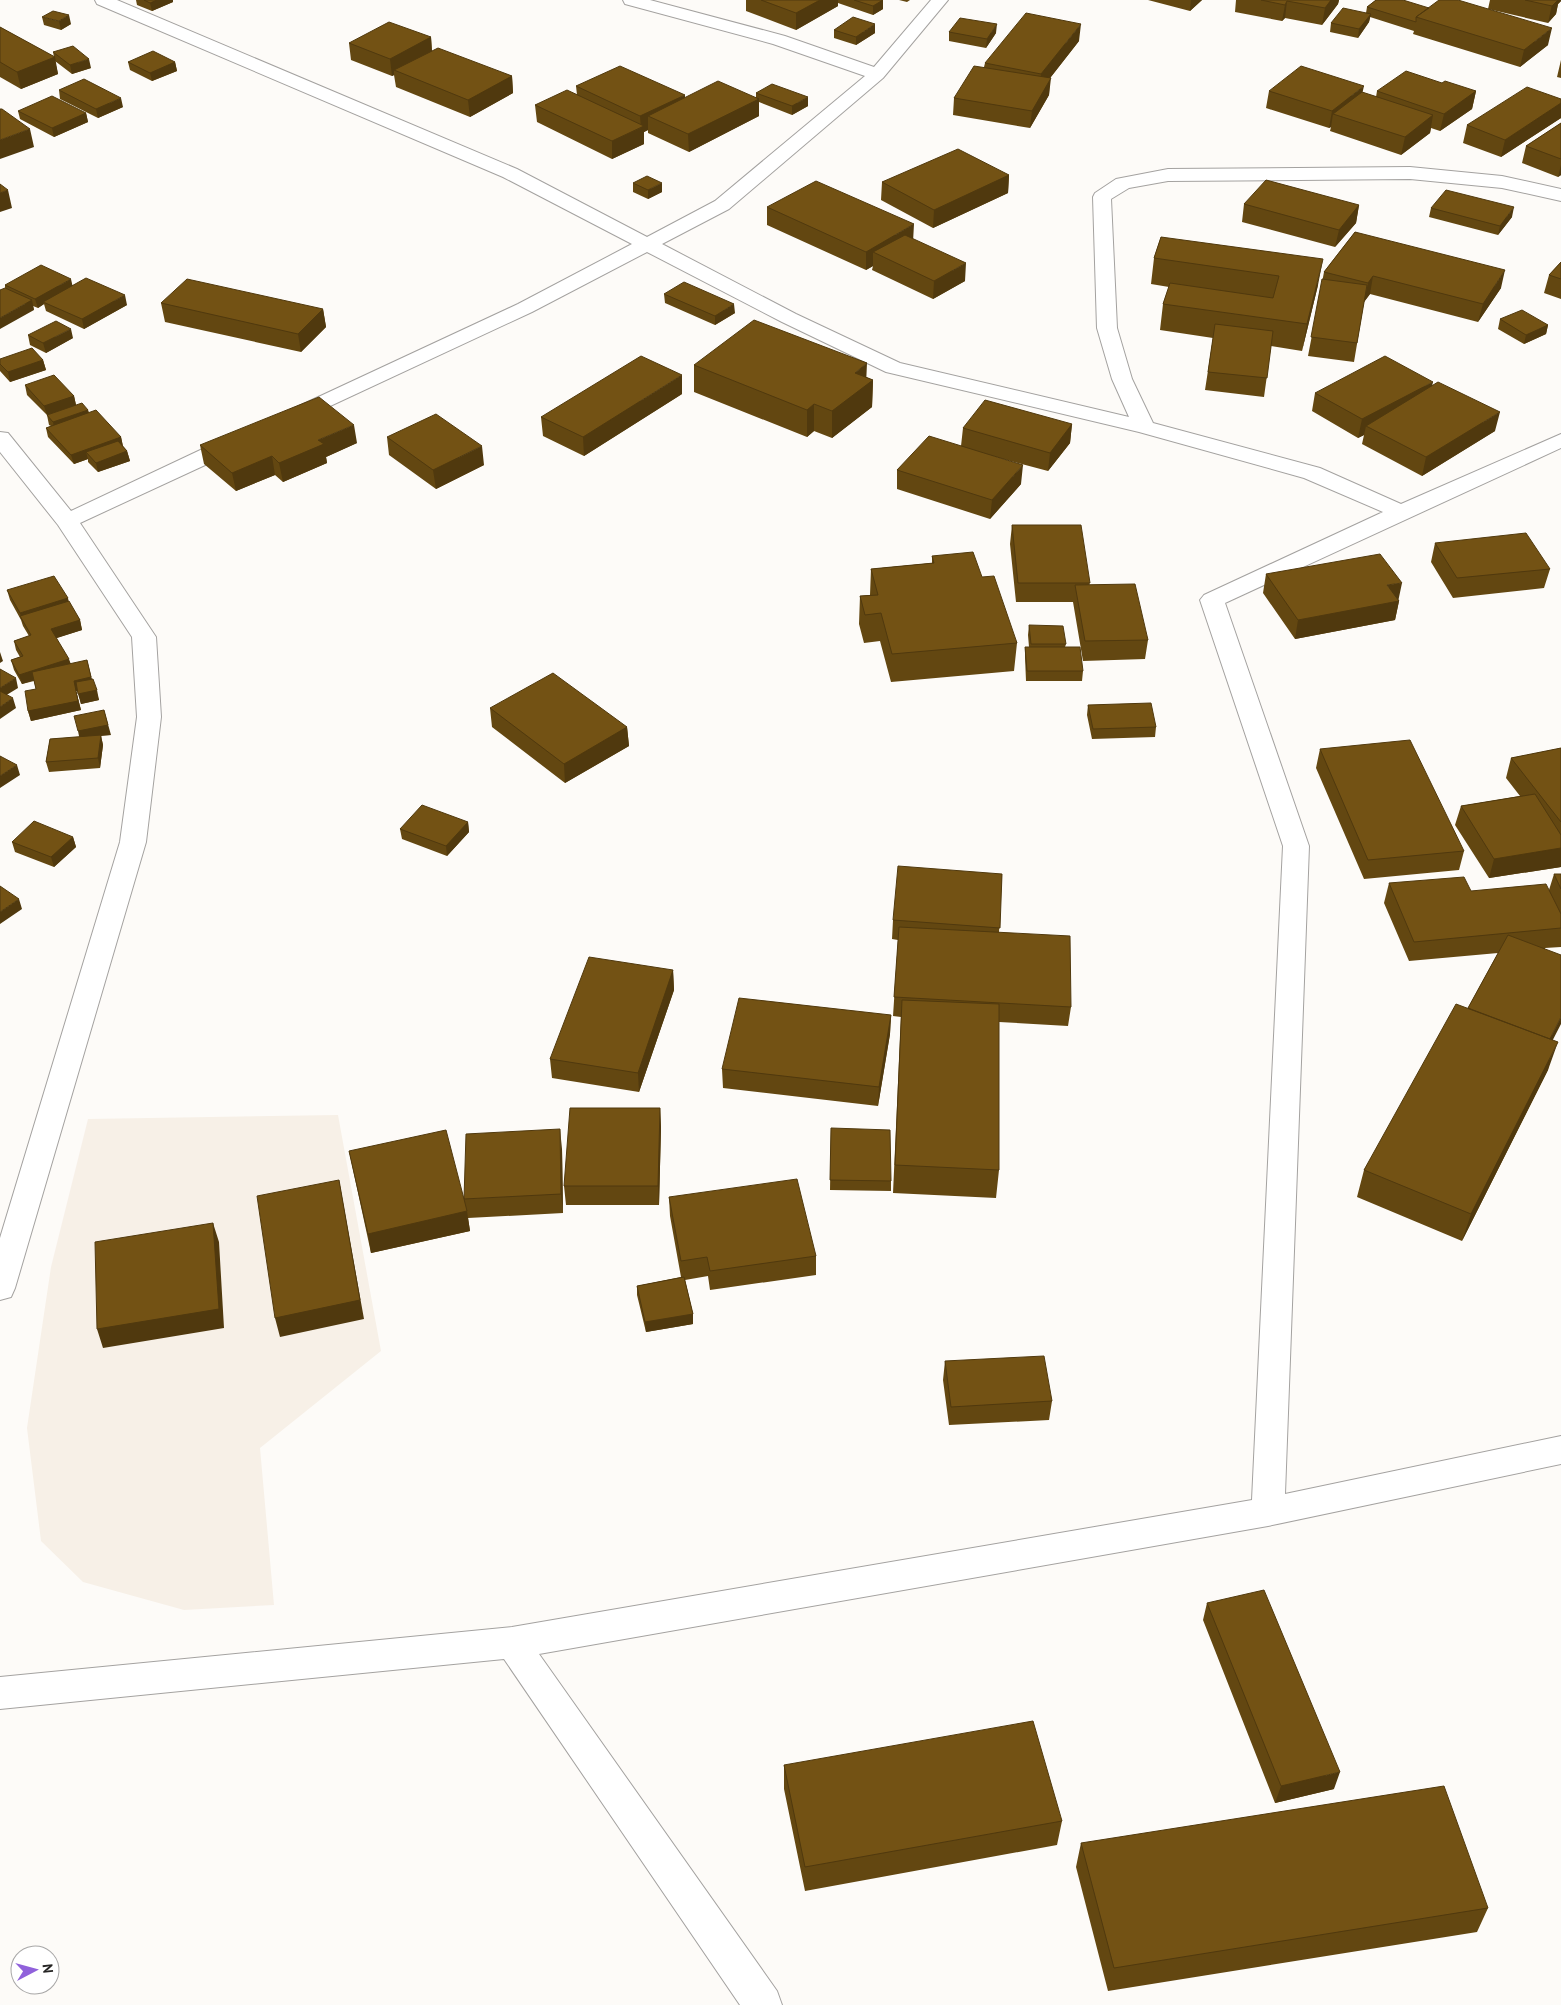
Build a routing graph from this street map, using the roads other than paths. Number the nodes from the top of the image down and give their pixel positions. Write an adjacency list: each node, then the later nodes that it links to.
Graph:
1 (103, 0): 6 (street)
2 (632, 0): 4 (street)
3 (940, 0): 4 (street)
4 (877, 74): 6 (street)
5 (1561, 195): 8 (street)
6 (648, 243): 7 (street); 8 (street)
7 (277, 423)
8 (1144, 428): 12 (street)
9 (251, 436): 13 (street)
10 (0, 438): 13 (street)
11 (1561, 440): 12 (street)
12 (1401, 512): 16 (street)
13 (67, 521): 14 (street)
14 (0, 1288)
15 (1561, 1450): 16 (street)
16 (1268, 1512): 17 (street)
17 (512, 1643): 18 (street); 19 (street)
18 (0, 1693)
19 (763, 2005)

